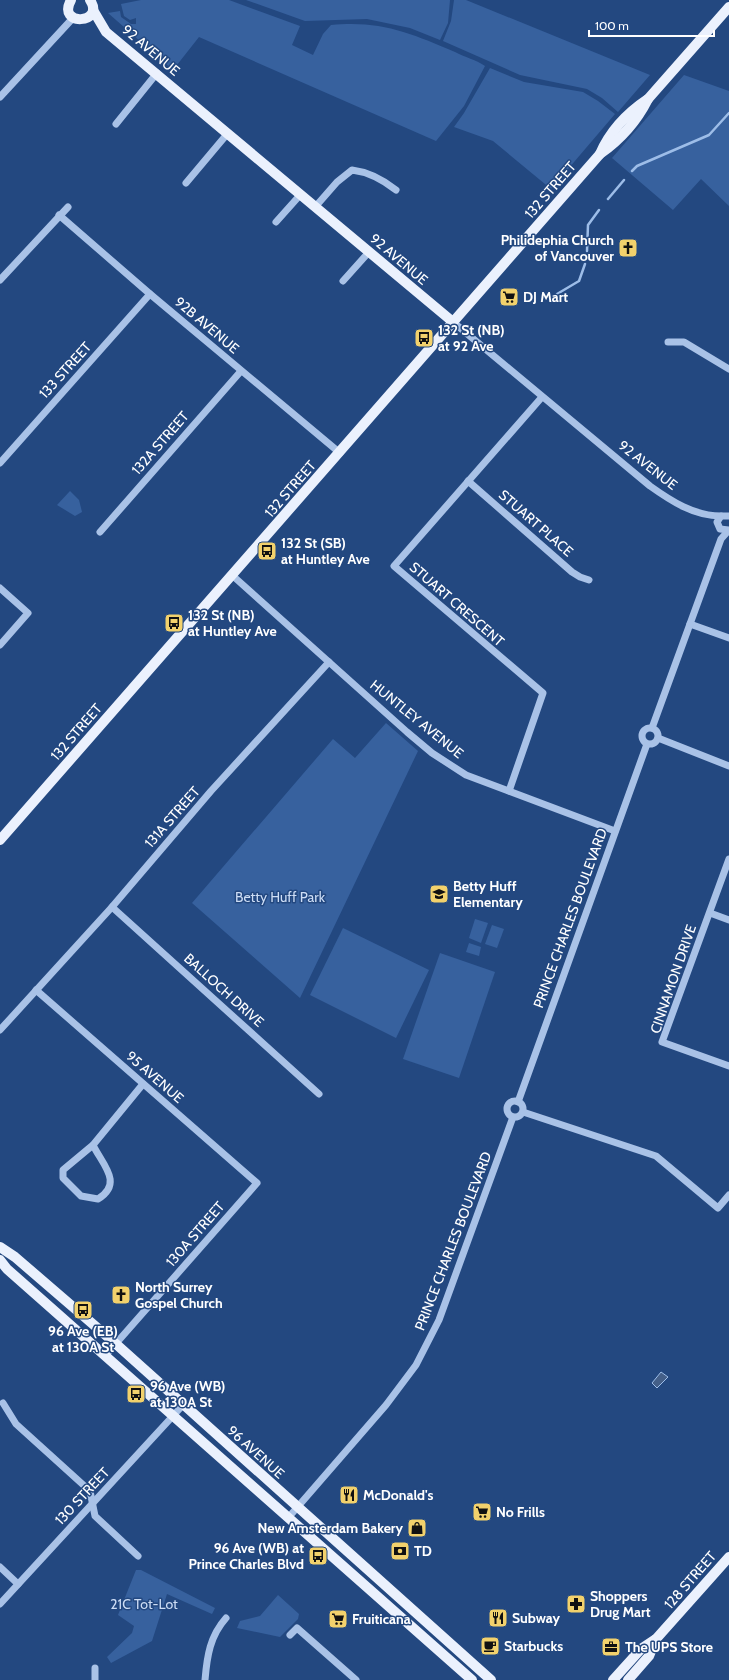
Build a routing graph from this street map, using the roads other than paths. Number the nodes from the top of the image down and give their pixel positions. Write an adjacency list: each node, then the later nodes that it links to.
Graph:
1 (67, 2): 4 (main road)
2 (91, 5): 5 (main road); 6 (main road, 92 AVENUE)
3 (729, 7): 22 (main road, 132 STREET)
4 (73, 18): 5 (main road); 8 (street)
5 (84, 20): 6 (main road)
6 (106, 32): 7 (main road, 92 AVENUE)
7 (157, 73): 9 (street); 10 (main road, 92 AVENUE)
8 (0, 97)
9 (116, 124)
10 (228, 133): 11 (street); 13 (main road, 92 AVENUE)
11 (186, 183)
12 (396, 190): 14 (street)
13 (301, 194): 14 (main road, 92 AVENUE); 17 (street)
14 (316, 206): 18 (main road, 92 AVENUE)
15 (68, 207): 16 (street)
16 (59, 215): 19 (street); 21 (street, 92B AVENUE)
17 (276, 222)
18 (370, 252): 20 (street); 22 (main road, 92 AVENUE)
19 (0, 280)
20 (344, 281)
21 (150, 294): 25 (street, 92B AVENUE); 28 (street, 133 STREET)
22 (453, 322): 26 (street, 92 AVENUE); 27 (main road, 132 STREET)
23 (668, 342): 24 (street)
24 (729, 369)
25 (241, 370): 27 (street, 92B AVENUE); 34 (street, 132A STREET)
26 (542, 396): 29 (street, STUART CRESCENT); 30 (street, 92 AVENUE)
27 (340, 453): 36 (main road, 132 STREET)
28 (0, 463)
29 (468, 481): 37 (street, STUART PLACE); 47 (street, STUART CRESCENT)
30 (701, 514): 31 (street, 92 AVENUE); 32 (street, 92 AVENUE)
31 (726, 514): 32 (street)
32 (718, 527): 33 (street); 35 (street)
33 (728, 530): 35 (street)
34 (100, 532)
35 (721, 539): 39 (street)
36 (233, 576): 42 (street, HUNTLEY AVENUE); 49 (main road, 132 STREET)
37 (589, 580)
38 (0, 588): 41 (street)
39 (690, 624): 40 (street); 43 (street)
40 (729, 638)
41 (0, 645)
42 (329, 662): 47 (street, HUNTLEY AVENUE); 51 (street, 131A STREET)
43 (652, 728): 44 (street); 45 (street)
44 (658, 738): 45 (street); 46 (street)
45 (647, 744): 48 (street, PRINCE CHARLES BOULEVARD)
46 (729, 766)
47 (509, 791): 48 (street, HUNTLEY AVENUE)
48 (615, 831): 59 (street, PRINCE CHARLES BOULEVARD)
49 (0, 840)
50 (729, 859): 52 (street, CINNAMON DRIVE)
51 (112, 907): 54 (street, 131A STREET); 58 (street, BALLOCH DRIVE)
52 (710, 913): 53 (street); 56 (street, CINNAMON DRIVE)
53 (729, 920)
54 (36, 990): 55 (street, 131A STREET); 57 (street, 95 AVENUE)
55 (0, 1030)
56 (729, 1066)
57 (143, 1084): 62 (street); 63 (street, 95 AVENUE)
58 (319, 1094)
59 (518, 1102): 60 (street); 61 (street)
60 (523, 1112): 61 (street); 64 (street)
61 (513, 1117): 73 (street, PRINCE CHARLES BOULEVARD)
62 (93, 1144): 62 (street)
63 (257, 1183): 67 (street, 130A STREET)
64 (729, 1195)
65 (0, 1247): 67 (main road, 96 AVENUE)
66 (0, 1260): 68 (main road, 96 AVENUE)
67 (116, 1344): 68 (street, 130A STREET); 70 (main road, 96 AVENUE)
68 (105, 1356): 71 (main road, 96 AVENUE)
69 (3, 1403): 72 (street)
70 (183, 1405): 71 (street, 130 STREET); 73 (main road, 96 AVENUE)
71 (173, 1416): 72 (street, 130 STREET); 74 (main road, 96 AVENUE)
72 (92, 1504): 75 (street); 78 (street, 130 STREET)
73 (297, 1508): 74 (street, PRINCE CHARLES BOULEVARD); 81 (main road, 96 AVENUE)
74 (288, 1518): 79 (main road, 96 AVENUE)
75 (138, 1556)
76 (729, 1557): 86 (main road, 128 STREET)
77 (0, 1567): 78 (street)
78 (18, 1584): 80 (street, 130 STREET)
79 (384, 1603): 81 (main road); 83 (main road, 96 AVENUE)
80 (0, 1604)
81 (407, 1606): 85 (main road, 96 AVENUE)
82 (226, 1618): 89 (street)
83 (415, 1630): 85 (main road); 91 (main road, 96 AVENUE)
84 (290, 1635): 90 (street)
85 (443, 1638): 92 (main road, 96 AVENUE)
86 (656, 1639): 93 (main road, 128 STREET); 94 (main road, 128 STREET)
87 (95, 1668): 88 (street)
88 (95, 1680)
89 (205, 1680)
90 (356, 1680)
91 (472, 1680)
92 (490, 1680)
93 (613, 1680)
94 (628, 1680)

